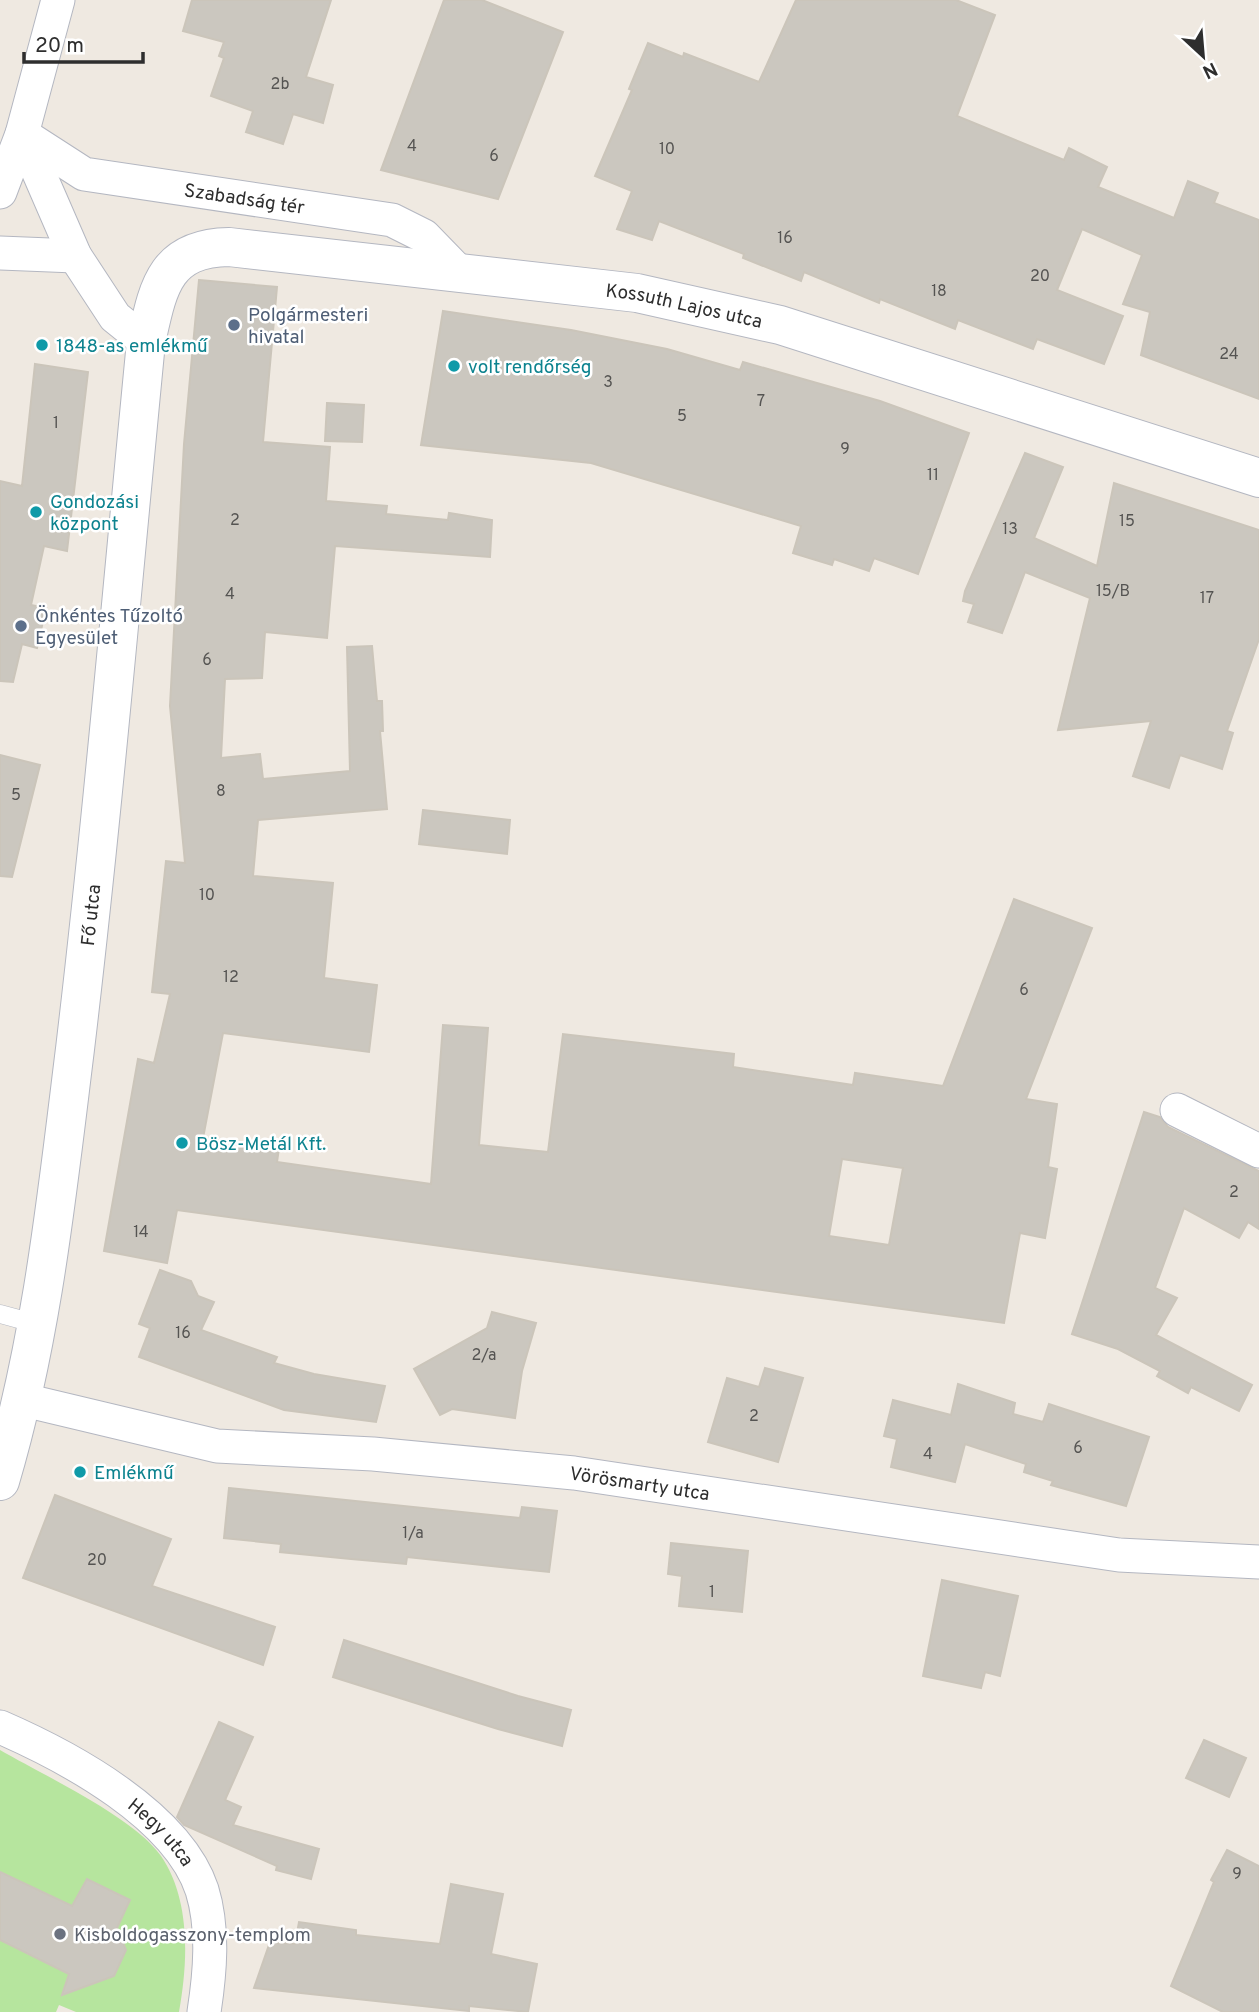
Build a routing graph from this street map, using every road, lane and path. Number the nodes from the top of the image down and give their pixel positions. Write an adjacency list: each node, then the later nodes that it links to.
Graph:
1 (58, 0): 2 (street)
2 (23, 134): 3 (street); 5 (street); 6 (street, Szabadság tér)
3 (0, 192)
4 (0, 253): 5 (street)
5 (75, 256): 7 (street)
6 (459, 272): 7 (street, Kossuth Lajos utca); 8 (street, Kossuth Lajos utca)
7 (146, 342): 12 (street, Fő utca)
8 (1259, 478)
9 (1177, 1110): 10 (street)
10 (1259, 1152)
11 (0, 1314): 12 (lane)
12 (37, 1324): 13 (street, Fő utca)
13 (24, 1400): 14 (street, Fő utca); 15 (street, Vörösmarty utca)
14 (0, 1481)
15 (1259, 1562)
16 (0, 1727): 17 (street, Hegy utca)
17 (205, 2012)

